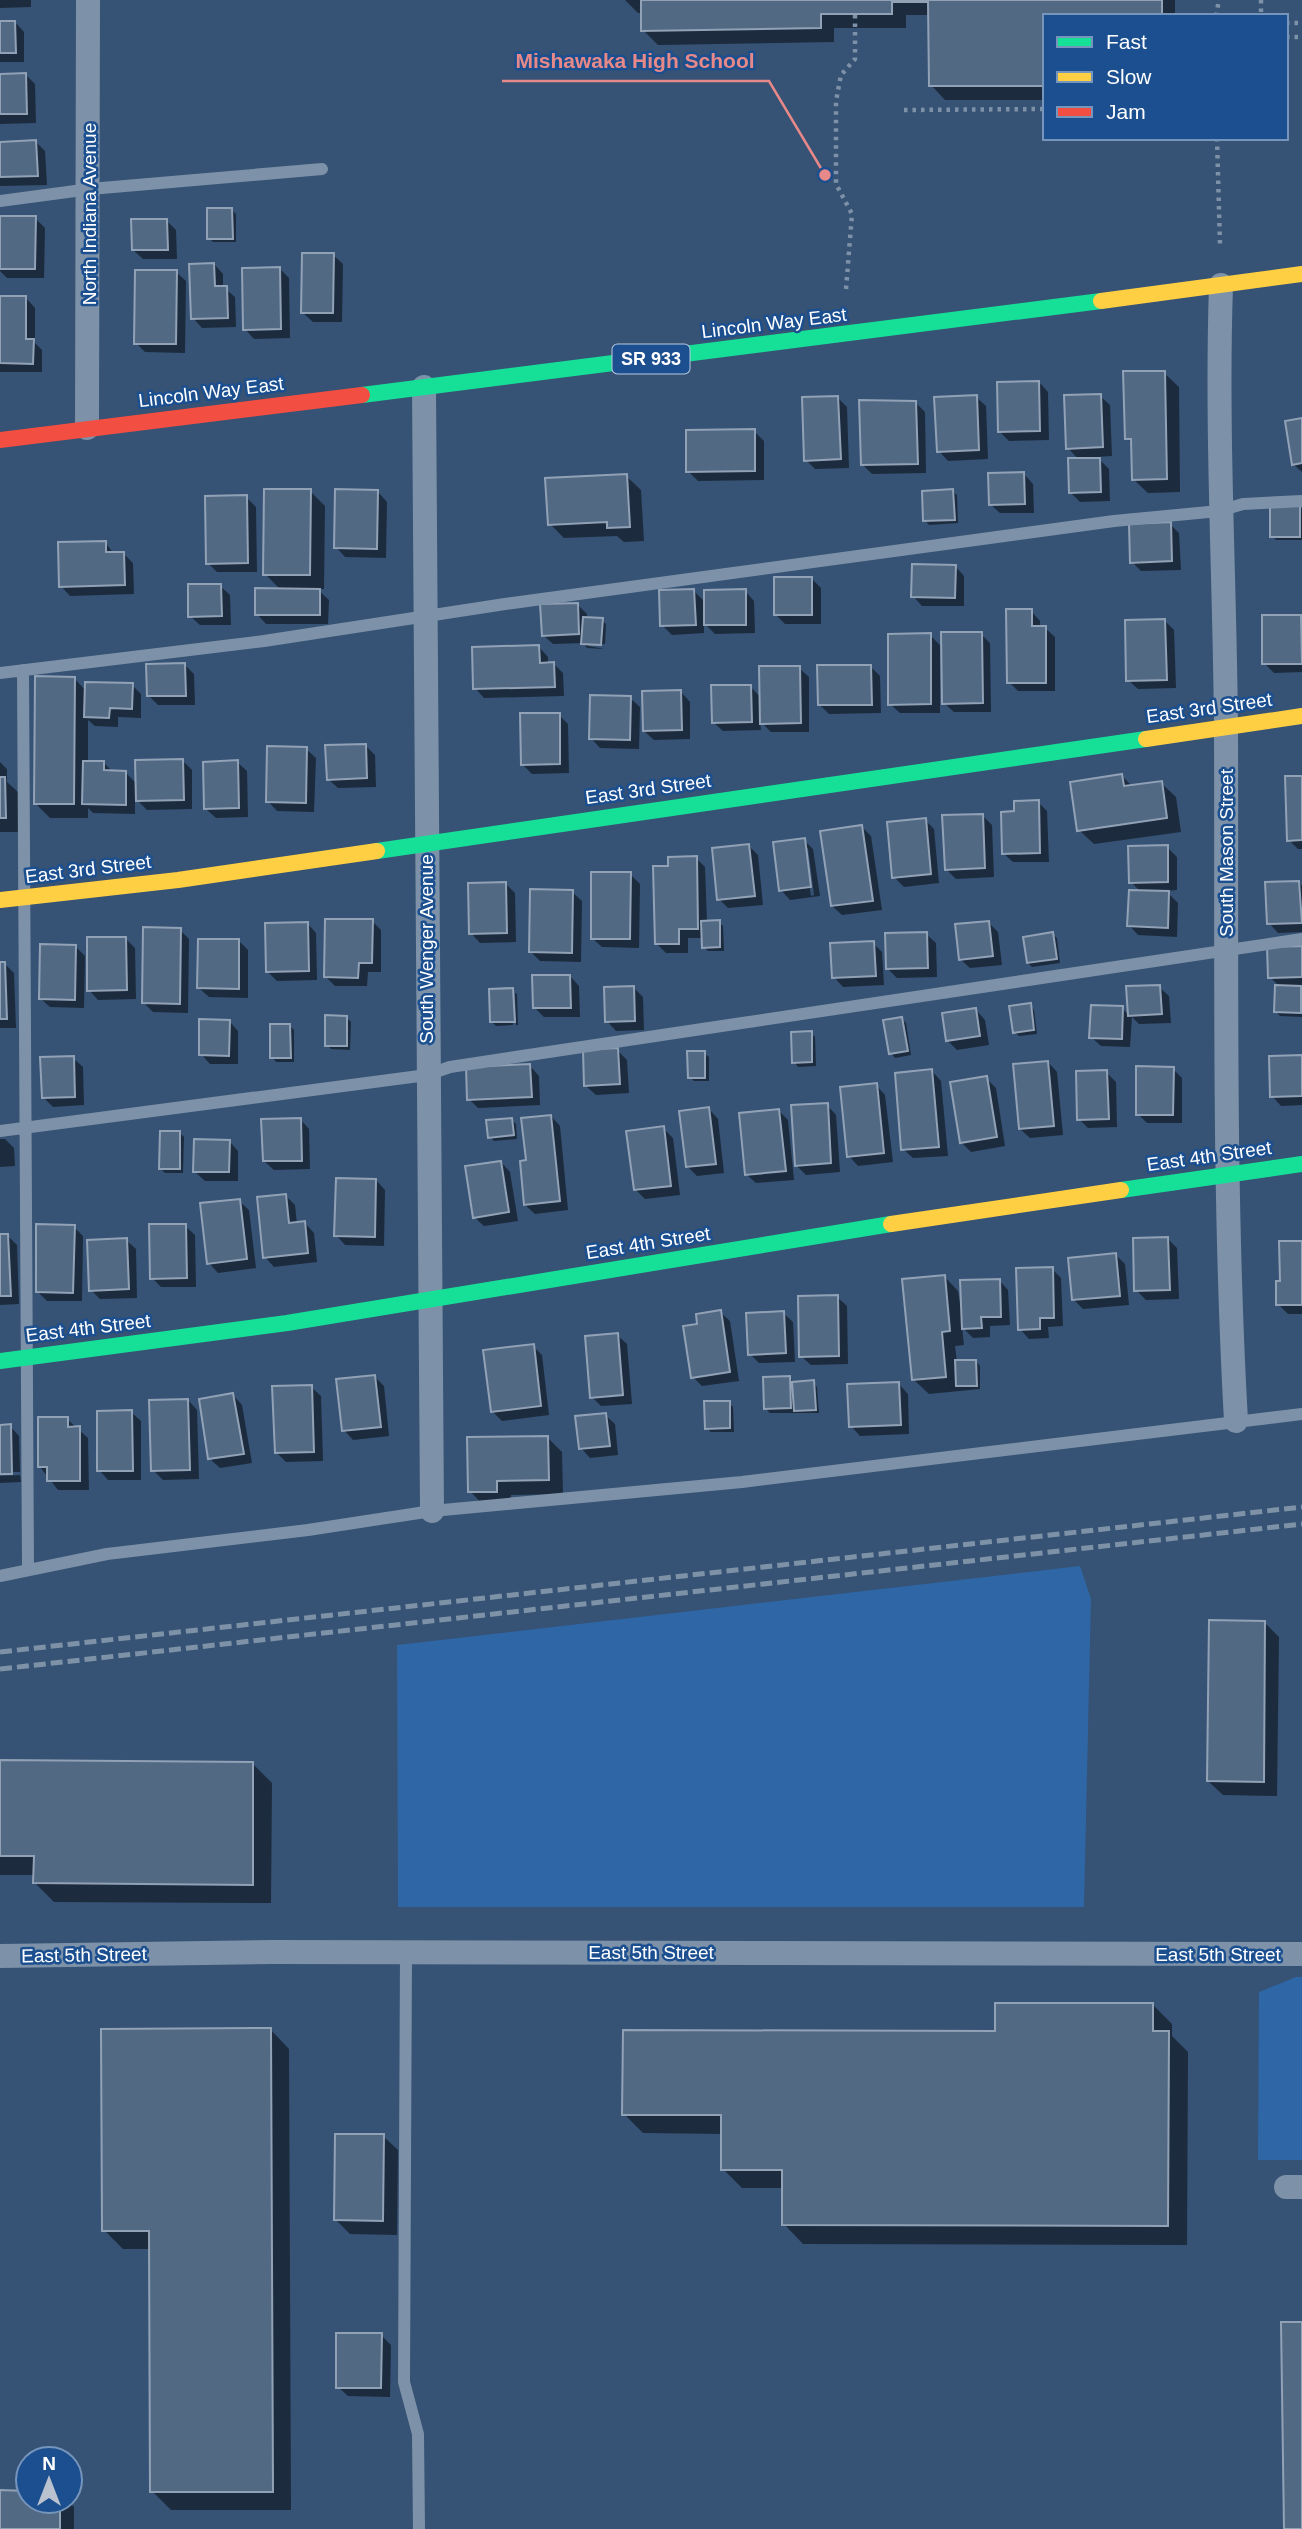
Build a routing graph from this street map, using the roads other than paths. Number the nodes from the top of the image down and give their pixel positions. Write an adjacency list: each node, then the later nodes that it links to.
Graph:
1 (88, 0): 3 (street, North Indiana Avenue)
2 (322, 169): 3 (lane)
3 (90, 190): 4 (lane); 8 (street, North Indiana Avenue)
4 (0, 201)
5 (1302, 274): 6 (street, Lincoln Way East / SR 933)
6 (1221, 285): 7 (street, Lincoln Way East / SR 933); 11 (street, South Mason Street)
7 (424, 387): 8 (street, Lincoln Way East / SR 933); 12 (street, South Wenger Avenue)
8 (87, 428): 9 (street, Lincoln Way East / SR 933)
9 (0, 440)
10 (1302, 501): 11 (lane)
11 (1219, 511): 12 (lane); 16 (street, South Mason Street)
12 (424, 618): 13 (lane); 17 (street, South Wenger Avenue)
13 (23, 670): 14 (lane); 18 (lane)
14 (0, 673)
15 (1302, 716): 16 (street, East 3rd Street)
16 (1226, 727): 17 (street, East 3rd Street); 21 (street, South Mason Street)
17 (426, 843): 18 (street, East 3rd Street); 22 (street, South Wenger Avenue)
18 (24, 898): 19 (street, East 3rd Street); 23 (lane)
19 (0, 900)
20 (1302, 939): 21 (lane)
21 (1226, 950): 22 (lane); 26 (street, South Mason Street)
22 (427, 1075): 23 (lane); 27 (street, South Wenger Avenue)
23 (27, 1128): 24 (lane); 28 (lane)
24 (0, 1131)
25 (1302, 1164): 26 (street, East 4th Street)
26 (1228, 1175): 27 (street, East 4th Street); 31 (street, South Mason Street)
27 (429, 1300): 28 (street, East 4th Street); 32 (street, South Wenger Avenue)
28 (25, 1357): 29 (street, East 4th Street); 33 (lane)
29 (0, 1360)
30 (1302, 1414): 31 (lane)
31 (1236, 1421): 32 (lane)
32 (432, 1511): 33 (lane)
33 (28, 1569): 34 (lane)
34 (0, 1576)
35 (405, 1953): 36 (street, East 5th Street); 37 (street, East 5th Street); 38 (lane)
36 (1302, 1954)
37 (0, 1956)
38 (419, 2529)

